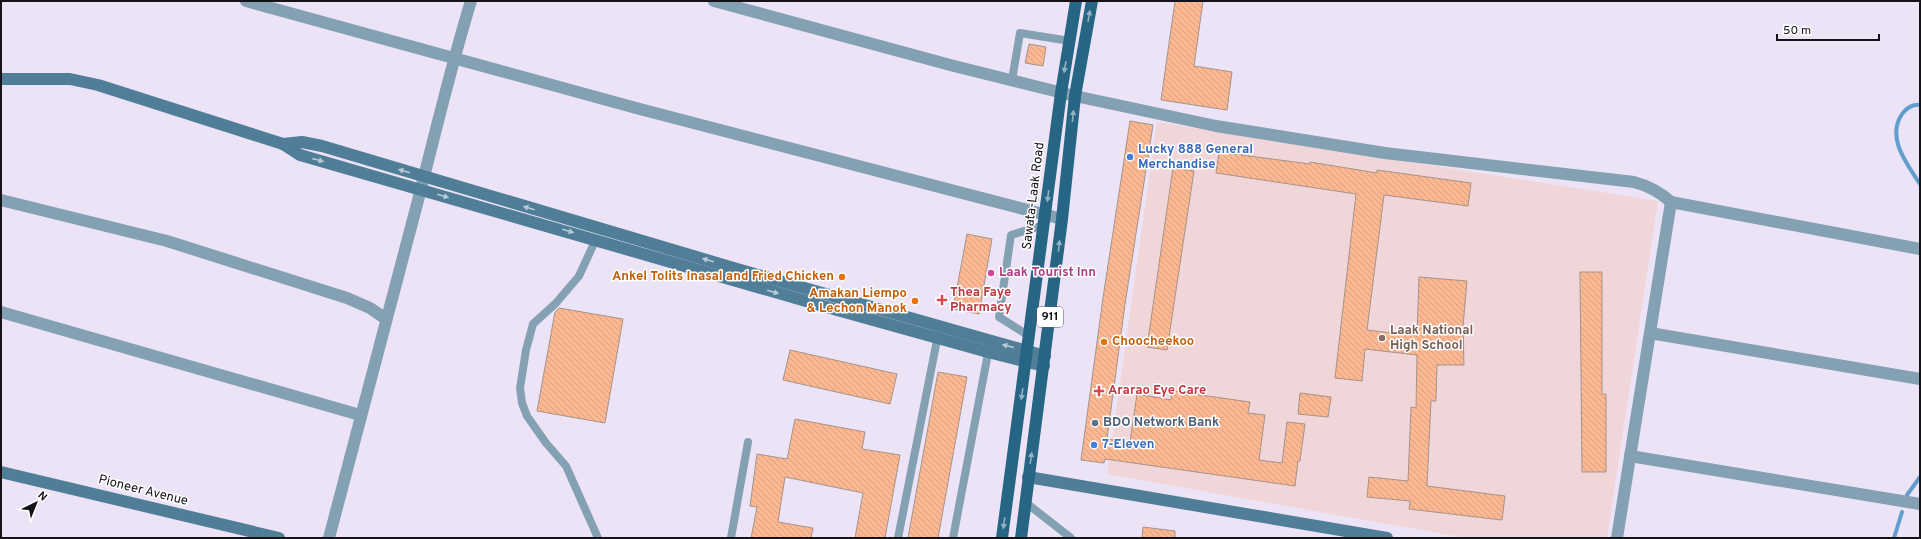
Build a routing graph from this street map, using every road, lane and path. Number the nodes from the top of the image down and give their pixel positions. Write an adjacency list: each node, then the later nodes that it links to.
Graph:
1 (246, 1): 7 (street)
2 (471, 1): 7 (street)
3 (714, 1): 9 (street)
4 (1076, 1): 6 (main road, Sawata-Laak Road / 911)
5 (1092, 1): 11 (main road, 911, one-way to 5)
6 (1070, 41): 9 (lane); 10 (main road, Sawata-Laak Road / 911, one-way to 10)
7 (453, 59): 13 (street); 17 (street)
8 (1, 80): 12 (street)
9 (1012, 80): 10 (street)
10 (1061, 92): 11 (street); 17 (main road, Sawata-Laak Road / 911, one-way to 17)
11 (1075, 96): 16 (street); 18 (main road, 911, one-way to 11)
12 (283, 144): 13 (street, one-way to 12); 14 (street, one-way to 14)
13 (424, 177): 14 (street); 23 (street, one-way to 13)
14 (421, 189): 19 (street, one-way to 19); 22 (street)
15 (1, 200): 22 (street)
16 (1671, 202): 20 (street); 24 (street)
17 (1045, 220): 18 (street); 25 (main road, Sawata-Laak Road / 911); 25 (lane)
18 (1062, 220): 28 (main road, 911, one-way to 18)
19 (596, 239): 23 (street, one-way to 23); 40 (lane)
20 (1920, 249)
21 (1, 312): 30 (street)
22 (386, 319): 30 (street)
23 (939, 332): 26 (street); 42 (lane)
24 (1650, 333): 29 (street); 32 (street)
25 (1029, 336): 27 (main road, Sawata-Laak Road / 911)
26 (989, 347): 27 (street); 43 (lane)
27 (1026, 356): 28 (street); 44 (main road, Sawata-Laak Road / 911, one-way to 44)
28 (1045, 361): 34 (main road, 911, one-way to 28)
29 (1920, 379)
30 (360, 415): 39 (street)
31 (748, 442): 41 (lane)
32 (1630, 456): 36 (street); 48 (street)
33 (1, 472): 38 (street, Pioneer Avenue)
34 (1028, 477): 35 (main road, 911); 37 (street)
35 (1025, 502): 45 (main road, 911); 46 (lane)
36 (1920, 504)
37 (1352, 535): 47 (street)
38 (279, 538)
39 (329, 538)
40 (598, 538)
41 (731, 538)
42 (898, 538)
43 (953, 538)
44 (1002, 538)
45 (1020, 538)
46 (1071, 538)
47 (1387, 538)
48 (1617, 538)

